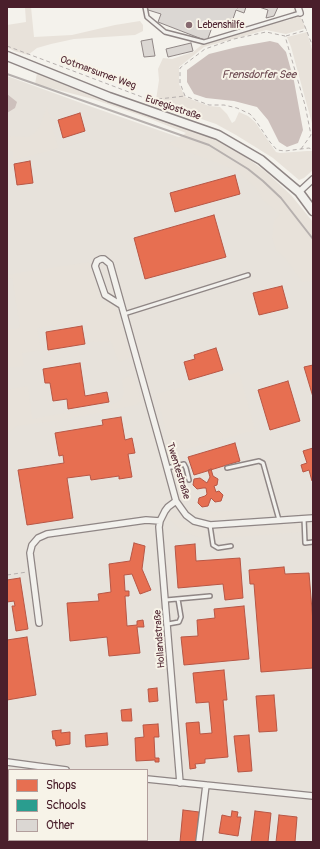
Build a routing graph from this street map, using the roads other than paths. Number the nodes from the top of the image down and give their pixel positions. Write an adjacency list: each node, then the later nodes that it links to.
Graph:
1 (145, 7): 2 (lane)
2 (299, 10)
3 (7, 56): 5 (main road, Euregiostraße)
4 (313, 179): 5 (street)
5 (299, 192): 6 (main road, Euregiostraße)
6 (313, 211)
7 (248, 275): 9 (lane)
8 (121, 305): 8 (street, Twentestraße); 9 (street, Twentestraße)
9 (124, 314): 10 (street, Twentestraße)
10 (167, 468): 12 (lane); 13 (street, Twentestraße)
11 (227, 468): 16 (lane)
12 (189, 480)
13 (176, 501): 17 (street); 18 (street, Twentestraße)
14 (304, 518): 15 (street, Twentestraße); 16 (street, Twentestraße); 19 (lane)
15 (313, 518)
16 (279, 520): 18 (street, Twentestraße)
17 (160, 521): 23 (street, Hollandstraße); 24 (street)
18 (210, 525): 20 (lane)
19 (313, 542)
20 (231, 546)
21 (210, 596): 22 (lane)
22 (178, 599): 23 (lane); 25 (lane)
23 (166, 600): 25 (street, Hollandstraße)
24 (39, 623)
25 (168, 624): 30 (street, Hollandstraße)
26 (7, 762): 27 (street)
27 (29, 768): 28 (street)
28 (53, 769)
29 (148, 779): 30 (street)
30 (180, 783): 31 (street)
31 (206, 786): 32 (street); 33 (street)
32 (313, 796)
33 (199, 842)

